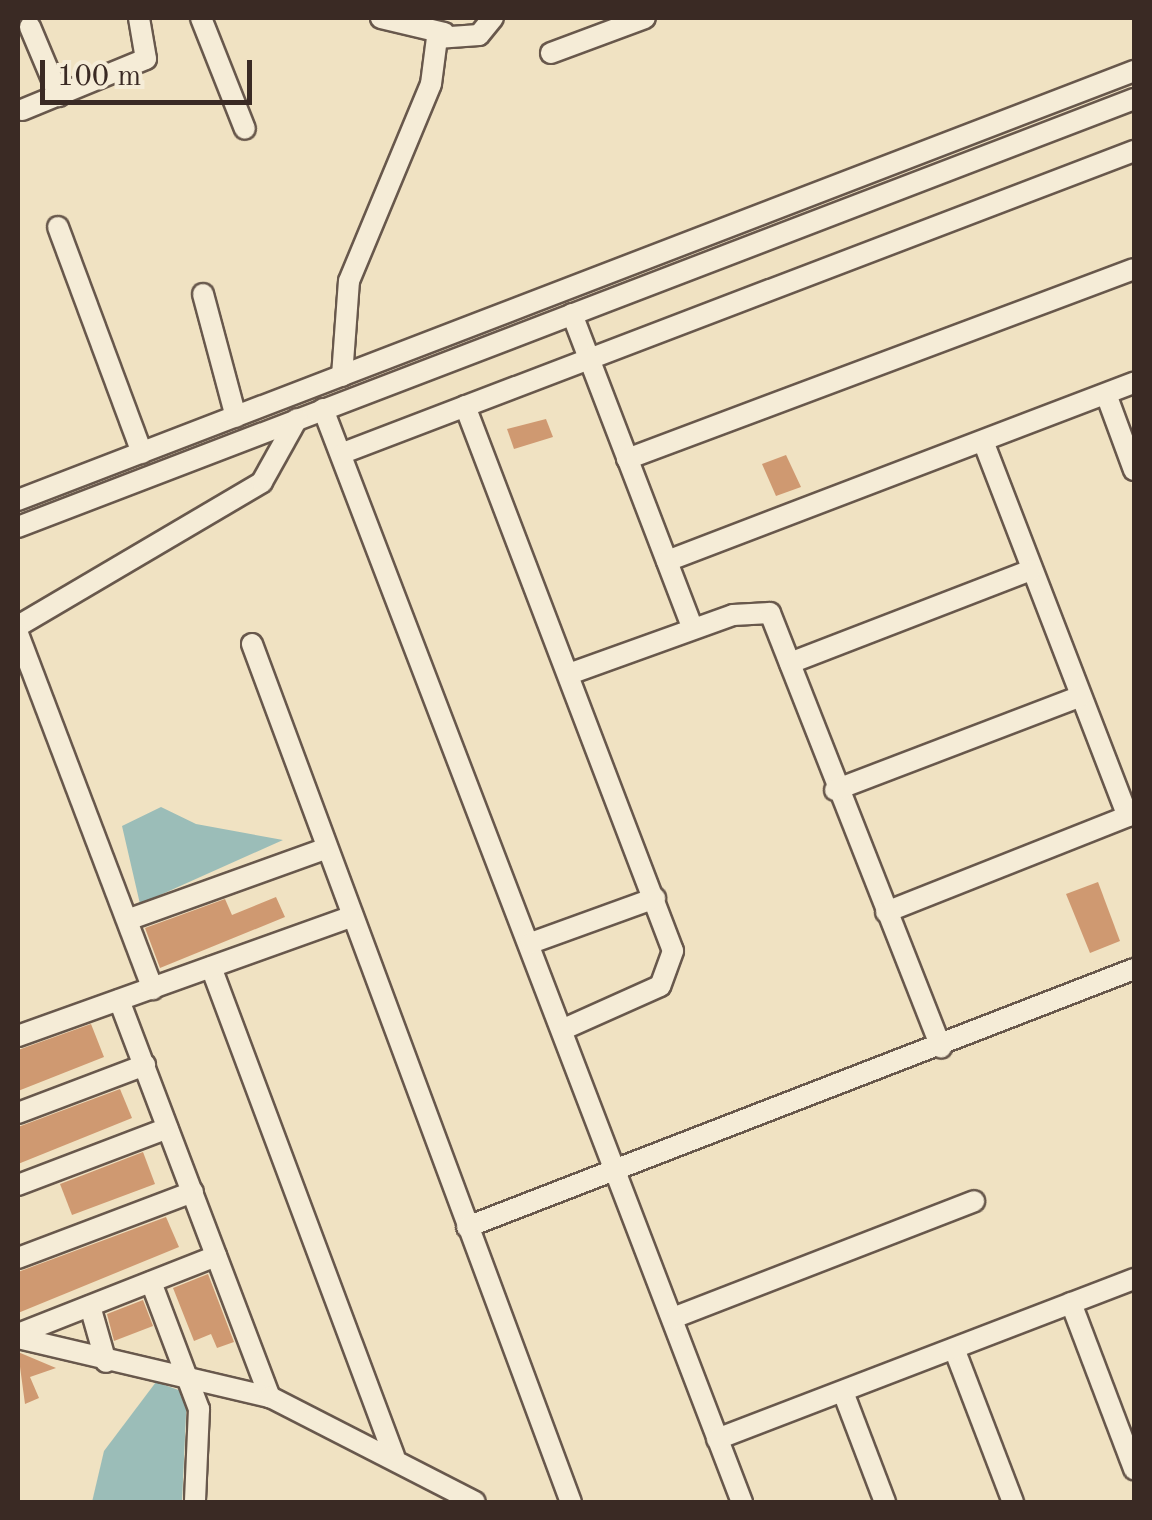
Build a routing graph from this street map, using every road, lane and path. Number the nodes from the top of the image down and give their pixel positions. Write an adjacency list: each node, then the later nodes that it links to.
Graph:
1 (139, 18): 10 (street)
2 (201, 18): 13 (street)
3 (381, 18): 7 (street)
4 (493, 18): 7 (street)
5 (645, 18): 8 (street)
6 (30, 27): 10 (street)
7 (444, 33): 20 (street)
8 (551, 53)
9 (1134, 71): 20 (street)
10 (58, 96): 12 (street)
11 (1134, 99): 18 (street)
12 (22, 110)
13 (246, 128)
14 (1134, 152): 19 (street)
15 (58, 227): 28 (street)
16 (1134, 270): 30 (street)
17 (203, 294): 25 (street)
18 (572, 314): 19 (street); 24 (street)
19 (589, 359): 23 (street); 30 (street)
20 (342, 376): 25 (street)
21 (1134, 382): 22 (street)
22 (1106, 394): 27 (street); 31 (street)
23 (465, 406): 29 (street); 41 (street)
24 (323, 408): 26 (street); 29 (street)
25 (236, 417): 28 (street)
26 (297, 419): 33 (street); 36 (street)
27 (982, 441): 34 (street); 35 (street)
28 (142, 453): 32 (street)
29 (343, 454): 50 (street)
30 (628, 460): 34 (street)
31 (1134, 470)
32 (18, 500)
33 (18, 526)
34 (667, 561): 37 (street)
35 (1031, 570): 40 (street); 42 (street)
36 (18, 626)
37 (693, 630): 40 (street); 41 (street)
38 (18, 634): 49 (street)
39 (252, 644): 45 (street)
40 (790, 663): 43 (street)
41 (569, 674): 46 (street)
42 (1081, 696): 43 (street); 44 (street)
43 (835, 790): 47 (street)
44 (1131, 815): 47 (street)
45 (324, 849): 48 (street); 49 (street)
46 (655, 898): 50 (street); 55 (street)
47 (886, 912): 57 (street)
48 (350, 917): 51 (street); 65 (street)
49 (130, 919): 53 (street)
50 (531, 943): 55 (street)
51 (212, 967): 53 (street); 80 (street)
52 (1134, 970): 57 (street)
53 (153, 989): 54 (street)
54 (120, 1000): 56 (street); 58 (street)
55 (564, 1028): 61 (street)
56 (18, 1034)
57 (941, 1048): 61 (street)
58 (145, 1065): 59 (street); 60 (street)
59 (18, 1113)
60 (168, 1128): 62 (street); 63 (street)
61 (616, 1170): 65 (street); 72 (street)
62 (18, 1186)
63 (194, 1192): 66 (street); 67 (street)
64 (974, 1201): 72 (street)
65 (467, 1227): 84 (street)
66 (216, 1256): 69 (street); 78 (street)
67 (18, 1258)
68 (1134, 1279): 70 (street)
69 (151, 1282): 71 (street); 76 (street)
70 (1071, 1304): 74 (street); 81 (street)
71 (90, 1306): 73 (street); 75 (street)
72 (673, 1318): 79 (street)
73 (18, 1336): 75 (street)
74 (954, 1351): 77 (street); 87 (street)
75 (106, 1362): 76 (street)
76 (192, 1384): 78 (street); 82 (street)
77 (843, 1392): 79 (street); 86 (street)
78 (270, 1397): 80 (street)
79 (718, 1439): 85 (street)
80 (394, 1456): 83 (street)
81 (1134, 1469)
82 (195, 1502)
83 (475, 1502)
84 (572, 1502)
85 (742, 1502)
86 (885, 1502)
87 (1013, 1502)

